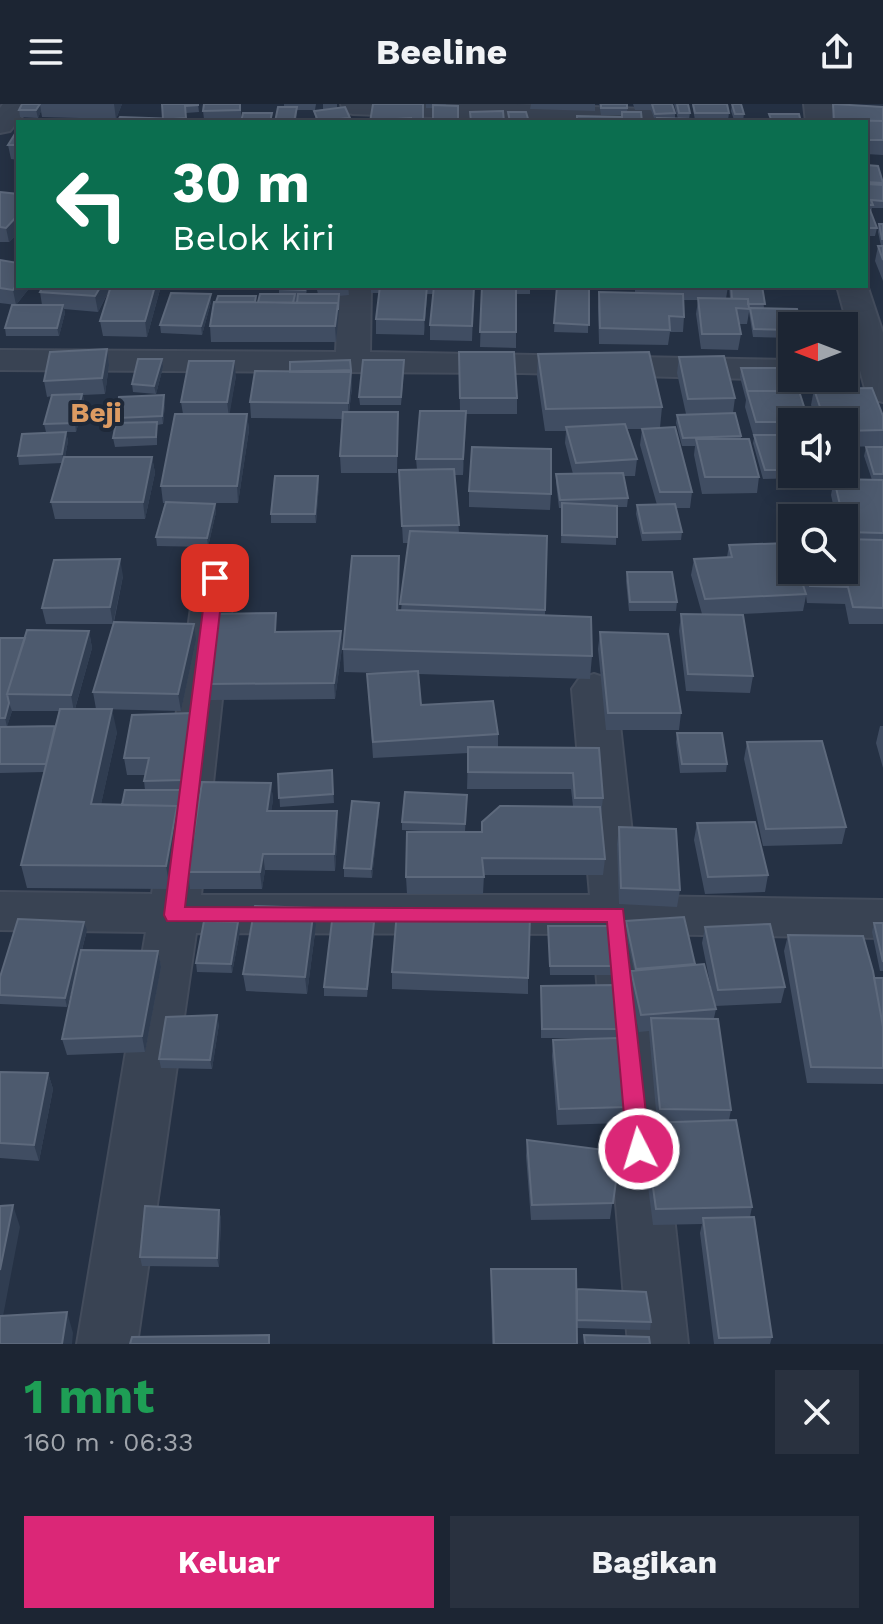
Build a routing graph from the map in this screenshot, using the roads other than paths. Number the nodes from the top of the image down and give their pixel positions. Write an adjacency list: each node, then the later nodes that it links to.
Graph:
1 (18, 104): 4 (street)
2 (353, 111): 3 (street)
3 (648, 120)
4 (0, 125)
5 (355, 288): 8 (street)
6 (853, 288): 10 (street)
7 (0, 360): 8 (street)
8 (353, 363): 9 (street)
9 (778, 370)
10 (868, 378)
11 (215, 578): 15 (street)
12 (594, 689): 14 (street)
13 (0, 911): 15 (street)
14 (616, 914): 15 (street); 16 (street); 18 (street)
15 (174, 915): 17 (street)
16 (883, 919)
17 (107, 1344)
18 (658, 1344)

